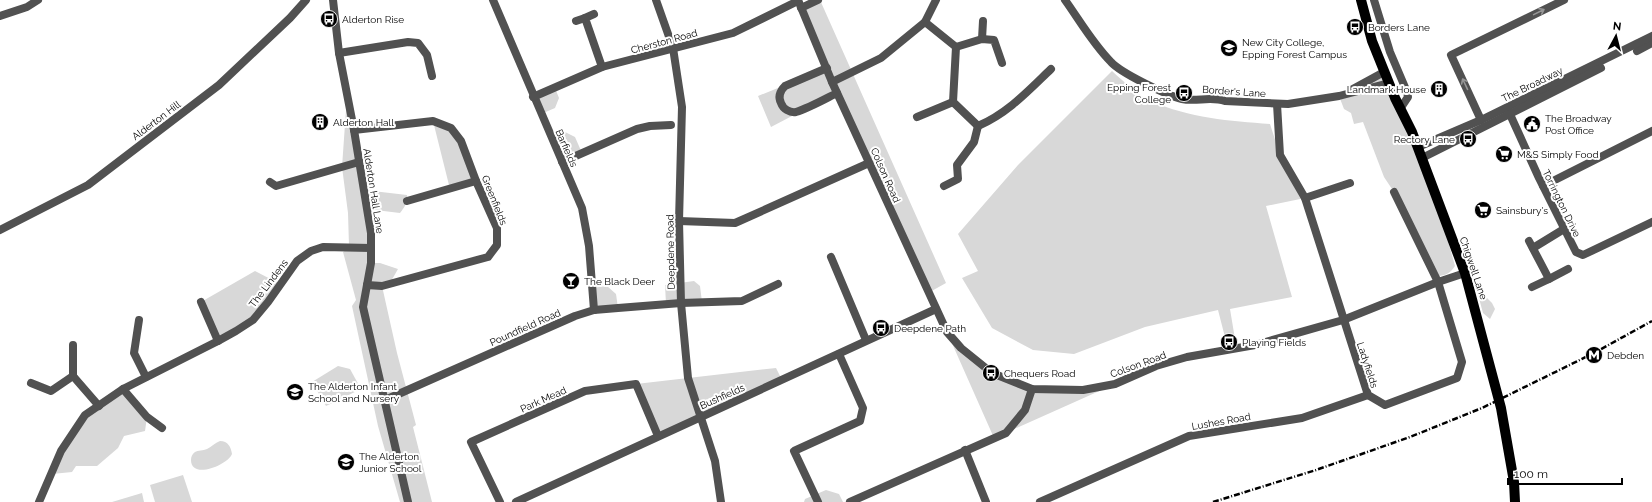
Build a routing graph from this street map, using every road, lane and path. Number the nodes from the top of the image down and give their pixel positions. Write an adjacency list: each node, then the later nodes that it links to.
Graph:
1 (38, 0): 14 (street)
2 (306, 0): 62 (street, Alderton Hill)
3 (333, 0): 24 (street, Alderton Hall Lane)
4 (493, 0): 35 (street, Barfields)
5 (656, 0): 23 (street, Deepdene Road)
6 (818, 0): 12 (street, Cherston Road)
7 (936, 0): 18 (street)
8 (1065, 0): 37 (street, Border's Lane)
9 (1361, 0): 29 (main road)
10 (1374, 0): 38 (street)
11 (1564, 0): 41 (street, one-way to 11)
12 (799, 3): 23 (street, Cherston Road); 27 (street, Colson Road)
13 (594, 14): 15 (street)
14 (0, 16)
15 (585, 18): 16 (street); 26 (street)
16 (576, 21)
17 (983, 21): 20 (street)
18 (925, 22): 22 (street); 31 (street)
19 (1652, 36): 39 (street, The Broadway)
20 (982, 39): 22 (street); 25 (street)
21 (1652, 43): 39 (street, The Broadway)
22 (956, 47): 36 (street)
23 (673, 48): 26 (street, Cherston Road); 59 (street, Deepdene Road)
24 (339, 53): 30 (street); 44 (street, Alderton Hall Lane)
25 (1002, 64)
26 (602, 67): 35 (street, Cherston Road)
27 (827, 68): 31 (street, Colson Road); 33 (street)
28 (1051, 69): 43 (street)
29 (1384, 72): 32 (main road, Chigwell Lane); 34 (street, Border's Lane)
30 (432, 76)
31 (832, 82): 33 (street, Colson Road)
32 (1389, 82): 34 (street, Border's Lane); 38 (main road, Chigwell Lane)
33 (837, 93): 50 (street, Colson Road)
34 (1346, 93): 37 (street, Border's Lane)
35 (533, 97): 49 (street, Barfields)
36 (953, 102): 40 (street); 43 (street)
37 (1277, 104): 57 (street, Ladyfields)
38 (1400, 109): 46 (main road, Chigwell Lane)
39 (1508, 111): 41 (street, The Broadway); 47 (street, The Broadway); 55 (street, Torrington Drive)
40 (917, 117)
41 (1481, 120): 46 (street, The Broadway)
42 (671, 125): 49 (street)
43 (978, 126): 54 (street)
44 (354, 130): 48 (street, Alderton Hall Lane); 51 (street, Greenfields)
45 (1652, 131): 55 (street)
46 (1418, 147): 47 (main road, Chigwell Lane)
47 (1422, 158): 66 (main road, Chigwell Lane)
48 (359, 162): 52 (street); 63 (street, Alderton Hall Lane)
49 (562, 162): 75 (street, Barfields)
50 (869, 163): 59 (street); 74 (street, Colson Road)
51 (476, 181): 58 (street); 70 (street, Greenfields)
52 (270, 182)
53 (1350, 183): 57 (street)
54 (944, 186)
55 (1543, 186): 61 (street, Torrington Drive)
56 (1394, 192): 68 (street, Ladyfields)
57 (1305, 198): 77 (street, Ladyfields)
58 (407, 201)
59 (678, 221): 73 (street, Deepdene Road)
60 (1652, 222): 61 (street, Torrington Drive)
61 (1564, 229): 67 (street)
62 (0, 230)
63 (371, 248): 70 (street, Alderton Hall Lane); 79 (street, The Lindens)
64 (831, 257): 78 (street)
65 (1568, 269): 67 (street)
66 (1465, 273): 68 (street, Colson Road); 94 (main road, Chigwell Lane)
67 (1549, 279): 71 (street)
68 (1438, 282): 77 (street, Colson Road); 87 (street, Ladyfields)
69 (778, 284): 73 (street)
70 (367, 285): 88 (street, Alderton Hall Lane)
71 (1532, 288)
72 (201, 302): 79 (street)
73 (681, 303): 75 (street, Poundfield Road); 90 (street, Deepdene Road)
74 (936, 309): 78 (street, Bushfields); 86 (street, Colson Road)
75 (594, 310): 88 (street, Poundfield Road)
76 (139, 320): 83 (street)
77 (1343, 320): 86 (street, Colson Road); 87 (street, Ladyfields)
78 (866, 340): 81 (street, Bushfields)
79 (218, 341): 83 (street, The Lindens)
80 (73, 345): 82 (street)
81 (839, 354): 90 (street, Bushfields); 100 (street)
82 (73, 376): 84 (street); 89 (street)
83 (146, 377): 85 (street, The Lindens)
84 (31, 383)
85 (123, 389): 89 (street, The Lindens); 91 (street)
86 (1032, 389): 93 (street)
87 (1368, 395): 103 (street, Lushes Road)
88 (385, 400): 96 (street, Alderton Hall Lane)
89 (99, 406): 95 (street, The Lindens)
90 (700, 416): 92 (street, Bushfields); 99 (street, Deepdene Road)
91 (162, 428)
92 (658, 436): 97 (street, Park Mead); 98 (street, Bushfields)
93 (965, 450): 101 (street); 102 (street)
94 (1514, 482): 104 (main road, Chigwell Lane); 105 (main road, Chigwell Lane)
95 (39, 502)
96 (408, 502)
97 (500, 502)
98 (516, 502)
99 (721, 502)
100 (818, 502)
101 (850, 502)
102 (986, 502)
103 (1040, 502)
104 (1515, 502)
105 (1520, 502)

